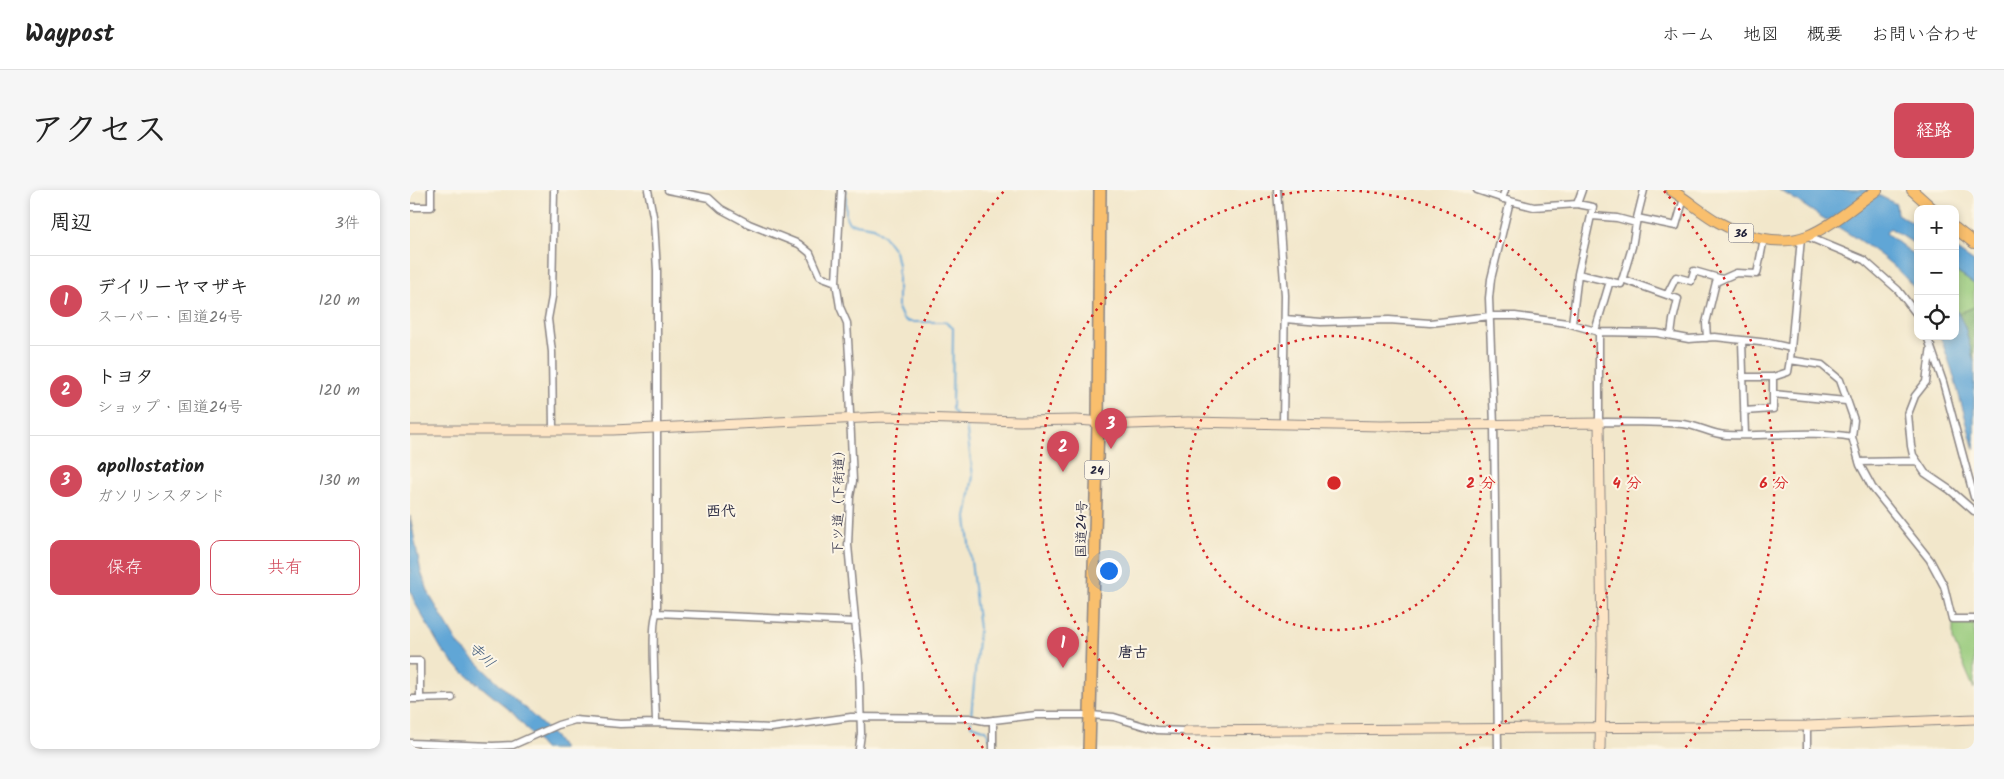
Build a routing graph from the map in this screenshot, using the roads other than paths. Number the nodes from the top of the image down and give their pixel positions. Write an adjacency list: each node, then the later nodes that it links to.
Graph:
1 (431, 190): 20 (street)
2 (554, 190): 56 (street)
3 (648, 190): 55 (street)
4 (668, 190): 31 (street)
5 (841, 190): 31 (street, 下ツ道（下街道）)
6 (1100, 190): 53 (highway, 国道24号 / 24)
7 (1277, 190): 35 (street)
8 (1477, 190): 16 (street)
9 (1505, 190): 16 (street)
10 (1582, 190): 18 (street)
11 (1644, 190): 22 (street)
12 (1671, 190): 15 (main road, 36)
13 (1877, 190): 24 (main road, 36)
14 (1912, 190): 19 (main road)
15 (1684, 198): 22 (street); 25 (main road, 36)
16 (1502, 199): 17 (street)
17 (1510, 201): 18 (street); 34 (street)
18 (1577, 204): 21 (street)
19 (1929, 205)
20 (410, 207)
21 (1592, 216): 22 (street); 27 (street)
22 (1636, 220): 28 (street)
23 (1959, 231): 26 (main road)
24 (1804, 237): 25 (main road, 36); 33 (street); 43 (street)
25 (1764, 238): 29 (street)
26 (1974, 243)
27 (1578, 274): 30 (street); 36 (street)
28 (1622, 279): 30 (street); 32 (street)
29 (1722, 279): 32 (street); 39 (street)
30 (1610, 281): 37 (street)
31 (836, 282): 50 (street, 下ツ道（下街道）)
32 (1667, 295): 38 (street)
33 (1914, 311)
34 (1490, 316): 35 (street); 36 (street); 54 (street)
35 (1285, 319): 51 (street)
36 (1572, 324): 37 (street)
37 (1597, 332): 38 (street); 52 (street)
38 (1671, 336): 39 (street)
39 (1707, 338): 41 (street)
40 (1929, 340): 42 (street)
41 (1742, 341): 43 (street); 46 (street)
42 (1932, 346): 60 (street); 62 (street)
43 (1791, 348): 44 (street)
44 (1790, 360): 45 (street); 48 (street)
45 (1773, 377): 46 (street); 47 (street)
46 (1744, 378): 49 (street)
47 (1773, 394): 48 (street); 49 (street)
48 (1846, 401): 59 (street)
49 (1744, 410): 58 (street)
50 (851, 418): 53 (street); 55 (street); 66 (street, 下ツ道（下街道）)
51 (1283, 422): 53 (street); 54 (street)
52 (1599, 423): 54 (street); 58 (street); 76 (street)
53 (1098, 424): 71 (highway, 国道24号 / 24)
54 (1494, 425): 78 (street)
55 (658, 428): 56 (street); 64 (street)
56 (553, 429): 57 (street)
57 (412, 430)
58 (1745, 435): 59 (street)
59 (1852, 437): 61 (street)
60 (1917, 461): 61 (street); 63 (street)
61 (1859, 462): 65 (street)
62 (1974, 497)
63 (1974, 512)
64 (657, 613): 66 (street); 75 (street)
65 (1974, 619)
66 (856, 622): 72 (street, 下ツ道（下街道）)
67 (410, 661): 70 (street)
68 (452, 698): 70 (street)
69 (410, 699): 70 (street)
70 (420, 699)
71 (1090, 715): 74 (street); 79 (street); 85 (highway, 国道24号 / 24)
72 (861, 717): 74 (street); 75 (street); 83 (street, 下ツ道（下街道）)
73 (1974, 719): 77 (street)
74 (993, 720): 84 (street)
75 (656, 723): 81 (street)
76 (1601, 726): 77 (street); 78 (street); 87 (street)
77 (1806, 726): 88 (street)
78 (1497, 729): 79 (street); 86 (street)
79 (1186, 731)
80 (410, 743): 82 (street)
81 (515, 747): 82 (street)
82 (493, 748)
83 (859, 749)
84 (993, 749)
85 (1090, 749)
86 (1498, 749)
87 (1600, 749)
88 (1807, 749)

